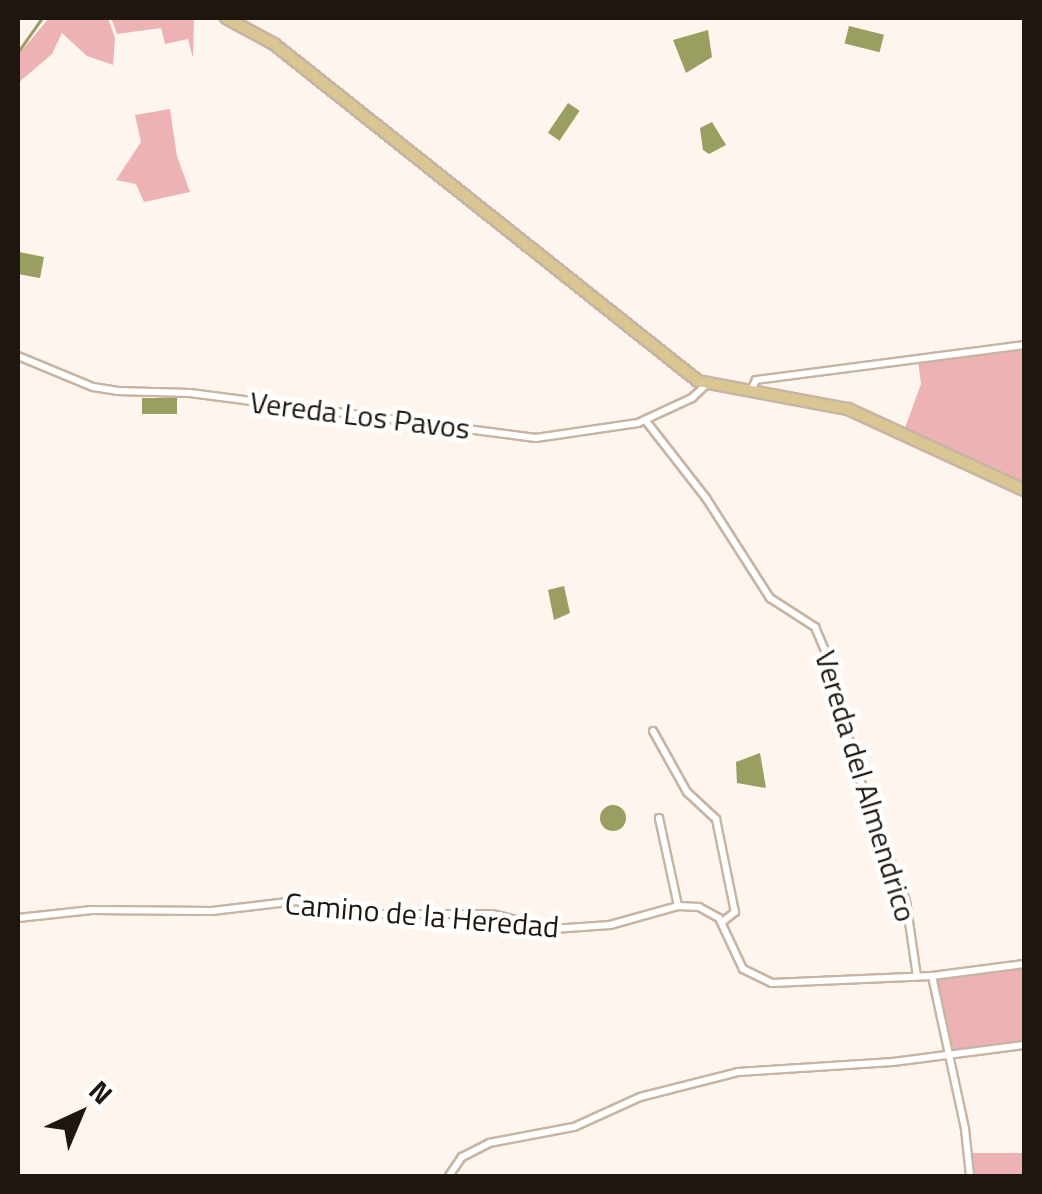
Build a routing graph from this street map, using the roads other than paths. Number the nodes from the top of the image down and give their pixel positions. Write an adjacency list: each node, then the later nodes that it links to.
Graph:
1 (226, 18): 4 (main road)
2 (1024, 345): 5 (street)
3 (18, 356): 6 (street, Vereda Los Pavos)
4 (704, 388): 5 (main road); 6 (street, Vereda Los Pavos)
5 (752, 391): 7 (main road)
6 (646, 420): 14 (street, Vereda del Almendrico)
7 (1024, 490)
8 (653, 731): 12 (street)
9 (659, 818): 10 (street)
10 (678, 906): 11 (street, Camino de la Heredad); 12 (street)
11 (18, 918)
12 (722, 922): 14 (street)
13 (1024, 964): 15 (street)
14 (917, 976): 15 (street)
15 (932, 976): 17 (street)
16 (1024, 1045): 17 (street)
17 (946, 1054): 18 (street); 19 (street)
18 (449, 1176)
19 (970, 1176)

